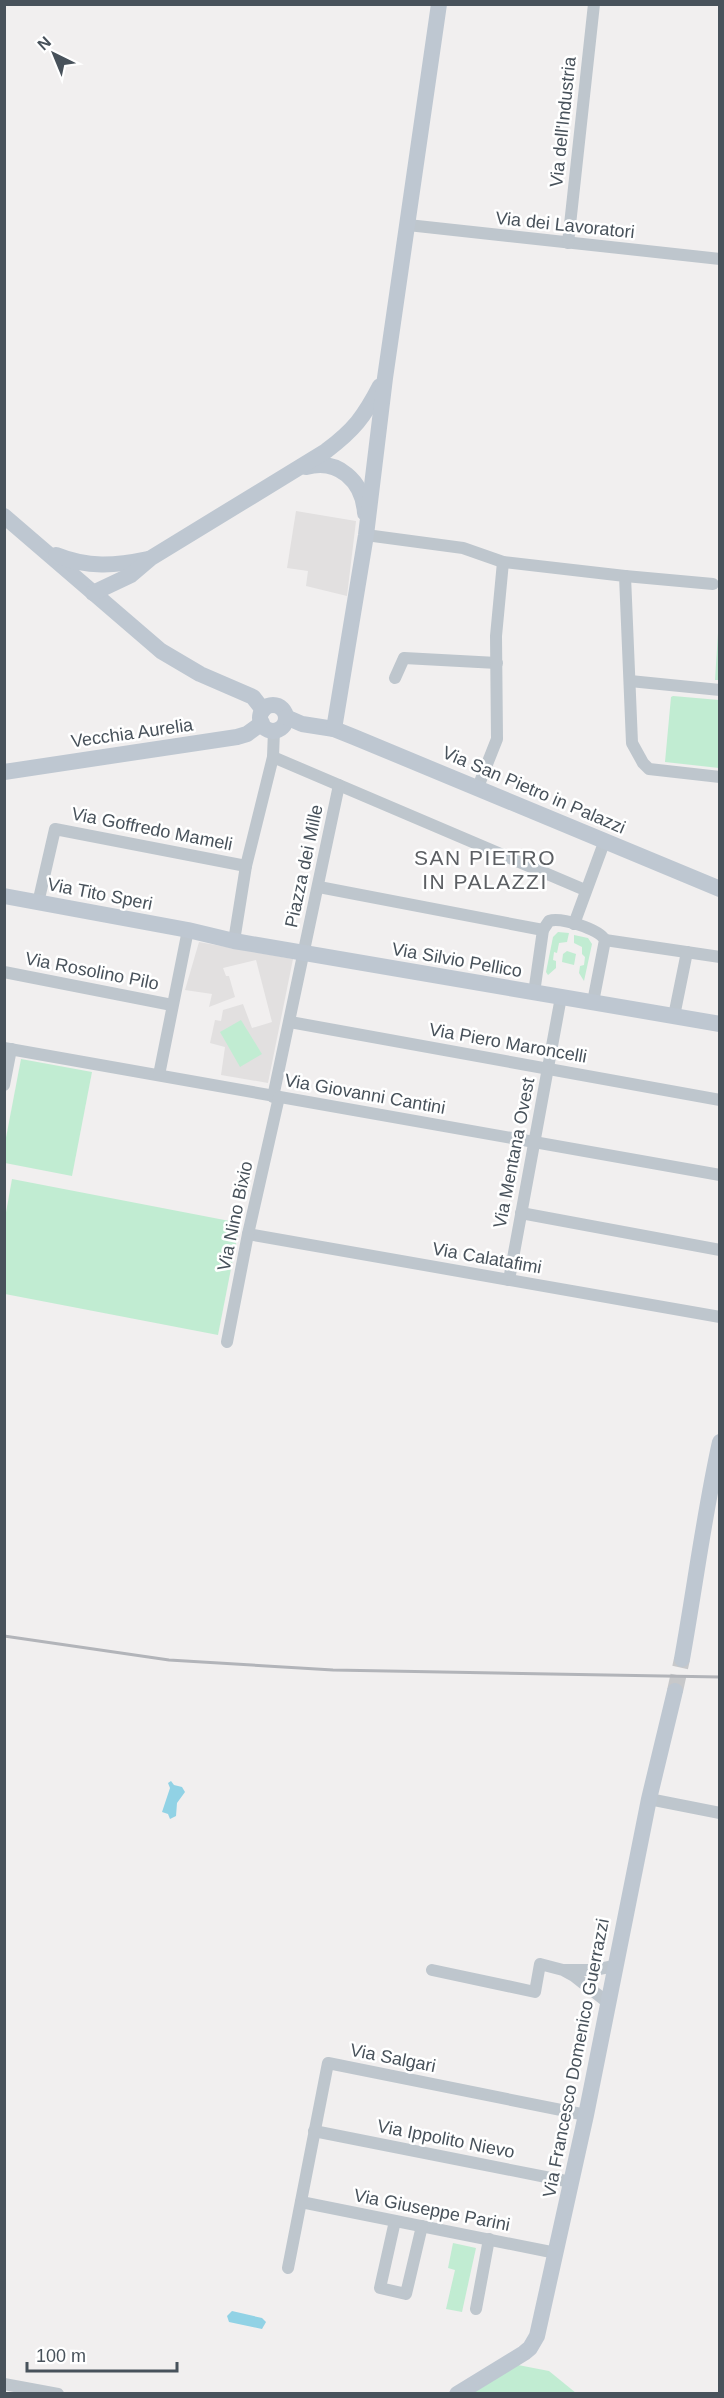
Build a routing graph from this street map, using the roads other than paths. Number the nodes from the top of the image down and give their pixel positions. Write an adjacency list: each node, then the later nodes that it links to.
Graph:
1 (439, 4): 3 (main road)
2 (594, 4): 4 (street, Via dell'Industria)
3 (408, 225): 4 (street, Via dei Lavoratori); 6 (main road)
4 (568, 243): 5 (street, Via dei Lavoratori)
5 (720, 259)
6 (385, 378): 7 (main road); 9 (main road)
7 (296, 469): 9 (main road); 11 (main road)
8 (4, 516): 10 (main road)
9 (366, 535): 12 (street); 23 (main road)
10 (43, 549): 13 (main road); 16 (main road)
11 (152, 558): 13 (main road); 16 (main road)
12 (503, 562): 14 (street); 17 (street)
13 (118, 565): 16 (main road)
14 (625, 576): 15 (street); 19 (street)
15 (713, 584)
16 (92, 591): 22 (main road)
17 (497, 663): 18 (street); 28 (street)
18 (395, 678)
19 (630, 681): 20 (street); 26 (street)
20 (720, 690)
21 (286, 717): 22 (main road, Vecchia Aurelia); 22 (main road); 23 (main road)
22 (266, 721): 24 (street); 25 (main road, Vecchia Aurelia)
23 (334, 729): 28 (main road, Via San Pietro in Palazzi)
24 (273, 757): 27 (street); 30 (street)
25 (4, 772)
26 (720, 777)
27 (339, 785): 31 (street, Piazza dei Mille); 33 (street)
28 (478, 787): 29 (main road, Via San Pietro in Palazzi)
29 (605, 840): 32 (main road, Via San Pietro in Palazzi); 33 (street)
30 (246, 866): 35 (street, Via Goffredo Mameli); 40 (street)
31 (319, 887): 38 (street); 42 (street, Piazza dei Mille)
32 (720, 889)
33 (585, 890): 36 (street)
34 (4, 896): 35 (main road, Via Tito Speri)
35 (38, 903): 37 (main road, Via Tito Speri)
36 (574, 924): 38 (street); 39 (street)
37 (188, 930): 40 (main road, Via Silvio Pellico); 48 (street)
38 (543, 930): 45 (street)
39 (605, 940): 41 (street); 47 (street)
40 (234, 941): 42 (main road, Via Silvio Pellico)
41 (687, 952): 43 (street); 49 (street)
42 (305, 954): 45 (main road, Via Silvio Pellico); 50 (street, Via Nino Bixio)
43 (720, 957)
44 (4, 972): 48 (street, Via Rosolino Pilo)
45 (534, 993): 46 (main road, Via Silvio Pellico)
46 (561, 997): 47 (main road, Via Silvio Pellico); 53 (street, Via Mentana Ovest)
47 (593, 1002): 49 (main road, Via Silvio Pellico)
48 (172, 1005): 54 (street)
49 (674, 1016): 51 (main road, Via Silvio Pellico)
50 (290, 1022): 53 (street, Via Piero Maroncelli); 56 (street, Via Nino Bixio)
51 (720, 1024)
52 (8, 1048): 54 (street, Via Giovanni Cantini); 55 (street)
53 (548, 1069): 57 (street, Via Piero Maroncelli); 58 (street, Via Mentana Ovest)
54 (159, 1075): 56 (street, Via Giovanni Cantini)
55 (4, 1085)
56 (276, 1097): 58 (street, Via Giovanni Cantini); 61 (street, Via Nino Bixio)
57 (720, 1100)
58 (535, 1142): 59 (street, Via Giovanni Cantini); 60 (street, Via Mentana Ovest)
59 (720, 1175)
60 (521, 1213): 62 (street); 63 (street, Via Mentana Ovest)
61 (248, 1234): 63 (street, Via Calatafimi); 65 (street, Via Nino Bixio)
62 (720, 1250)
63 (509, 1280): 64 (street, Via Calatafimi)
64 (720, 1317)
65 (227, 1342)
66 (720, 1442): 67 (main road)
67 (682, 1659)
68 (675, 1691): 69 (main road, Via Francesco Domenico Guerrazzi)
69 (649, 1798): 70 (street); 71 (main road, Via Francesco Domenico Guerrazzi)
70 (720, 1813)
71 (614, 1966): 73 (street); 74 (main road, Via Francesco Domenico Guerrazzi)
72 (432, 1970): 73 (street)
73 (563, 1970): 74 (street)
74 (607, 2002): 75 (main road, Via Francesco Domenico Guerrazzi)
75 (586, 2115): 76 (street, Via Salgari); 77 (main road, Via Francesco Domenico Guerrazzi)
76 (314, 2131): 77 (street, Via Ippolito Nievo); 78 (street, Via Salgari)
77 (571, 2182): 82 (main road, Via Francesco Domenico Guerrazzi)
78 (300, 2202): 79 (street, Via Giuseppe Parini); 83 (street, Via Salgari)
79 (395, 2221): 80 (street, Via Giuseppe Parini); 80 (street)
80 (422, 2226): 81 (street, Via Giuseppe Parini)
81 (489, 2239): 82 (street, Via Giuseppe Parini); 84 (street)
82 (556, 2253): 87 (main road, Via Francesco Domenico Guerrazzi)
83 (288, 2268)
84 (476, 2309)
85 (12, 2388): 86 (street)
86 (58, 2394)
87 (457, 2394)

